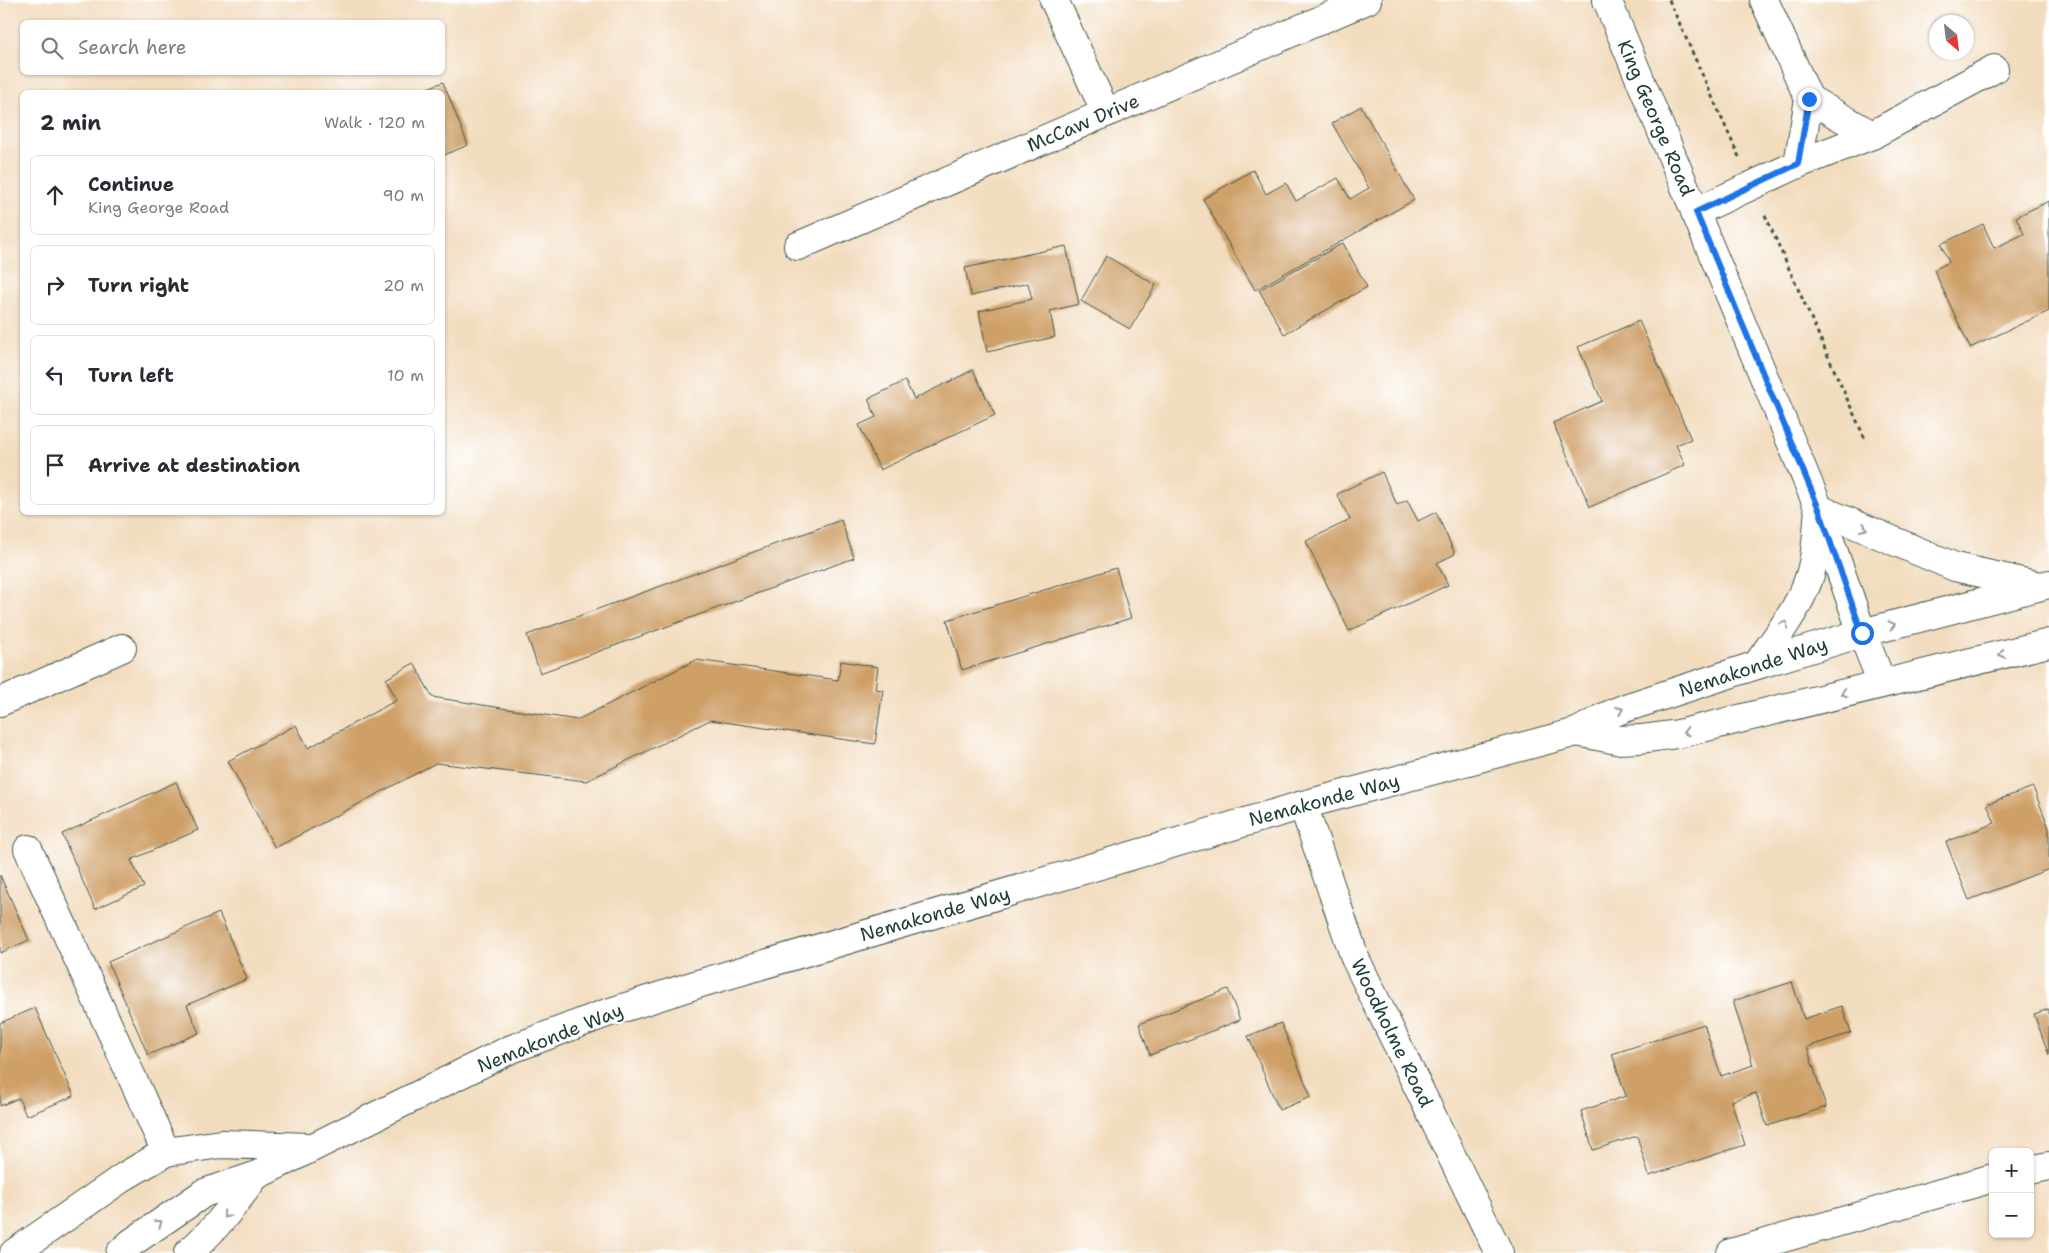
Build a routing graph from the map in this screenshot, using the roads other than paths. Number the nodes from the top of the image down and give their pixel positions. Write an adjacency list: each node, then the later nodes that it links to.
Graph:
1 (1054, 0): 7 (main road)
2 (1368, 0): 7 (main road, McCaw Drive)
3 (1607, 0): 10 (main road, King George Road)
4 (1764, 0): 6 (main road)
5 (1994, 69): 8 (main road)
6 (1809, 99): 8 (main road); 9 (main road)
7 (1106, 113): 11 (main road, McCaw Drive)
8 (1872, 135): 9 (main road)
9 (1798, 164): 10 (main road)
10 (1696, 212): 12 (main road, King George Road)
11 (798, 246)
12 (1819, 509): 13 (main road, one-way to 13); 14 (main road, King George Road); 17 (main road, one-way to 12)
13 (2043, 585): 14 (main road, Nemakonde Way, one-way to 13)
14 (1862, 633): 17 (main road, Nemakonde Way); 18 (main road, King George Road)
15 (2049, 642): 18 (main road, Nemakonde Way, one-way to 18)
16 (122, 648): 19 (main road)
17 (1757, 664): 20 (main road, Nemakonde Way, one-way to 17)
18 (1882, 683): 20 (main road, Nemakonde Way, one-way to 20)
19 (0, 702)
20 (1577, 732): 21 (main road, Nemakonde Way)
21 (1303, 805): 23 (main road, Nemakonde Way); 32 (main road, Woodholme Road)
22 (28, 849): 24 (main road)
23 (311, 1147): 24 (main road, Nemakonde Way); 27 (main road, Nemakonde Way)
24 (166, 1152): 29 (main road, Nemakonde Way)
25 (2049, 1166): 26 (main road)
26 (2034, 1169)
27 (255, 1176): 30 (main road, Nemakonde Way, one-way to 27); 31 (main road, Nemakonde Way, one-way to 31)
28 (1989, 1179): 33 (main road)
29 (14, 1253)
30 (120, 1253)
31 (188, 1253)
32 (1499, 1253)
33 (1731, 1253)

